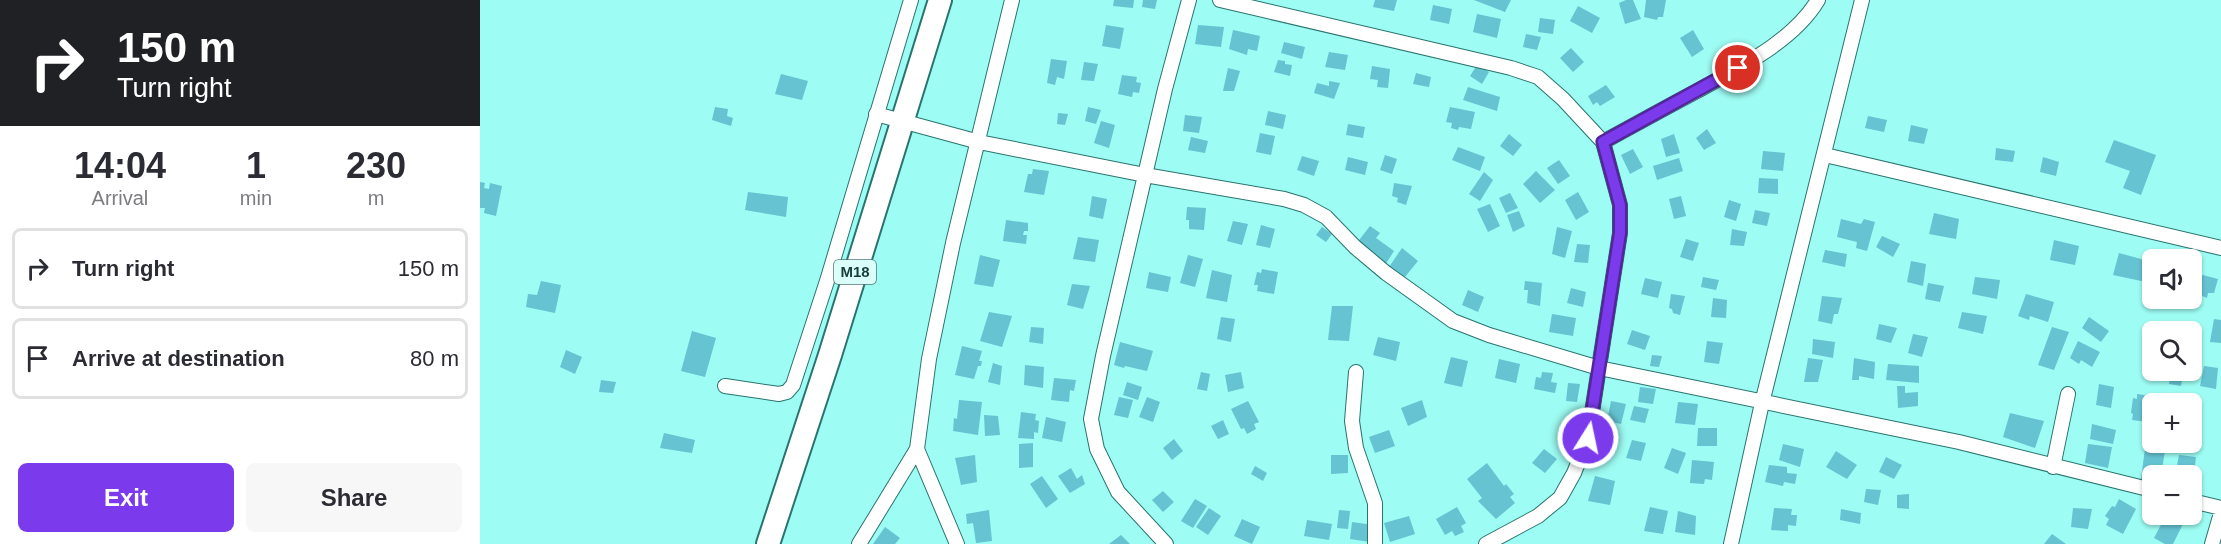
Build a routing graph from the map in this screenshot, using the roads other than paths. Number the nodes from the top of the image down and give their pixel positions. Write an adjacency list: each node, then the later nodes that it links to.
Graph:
1 (911, 0): 8 (street)
2 (940, 0): 9 (main road, M18)
3 (1012, 0): 10 (street)
4 (1190, 0): 13 (street)
5 (1220, 0): 11 (street)
6 (1818, 0): 11 (street)
7 (1862, 0): 12 (street)
8 (876, 114): 9 (street); 17 (street)
9 (902, 121): 10 (street); 25 (main road, M18)
10 (979, 142): 13 (street); 20 (street)
11 (1603, 142): 15 (street)
12 (1825, 155): 14 (street); 19 (street)
13 (1144, 175): 15 (street); 28 (street)
14 (2221, 248)
15 (1599, 368): 19 (street); 30 (street)
16 (1356, 372): 29 (street)
17 (725, 386)
18 (2068, 394): 21 (street)
19 (1762, 403): 21 (street); 31 (street)
20 (917, 449): 26 (street); 27 (street)
21 (2053, 467): 22 (street)
22 (2142, 488)
23 (2202, 504): 24 (street)
24 (2221, 511): 32 (street)
25 (768, 544)
26 (859, 544)
27 (957, 544)
28 (1166, 544)
29 (1375, 544)
30 (1486, 544)
31 (1731, 544)
32 (2212, 544)

